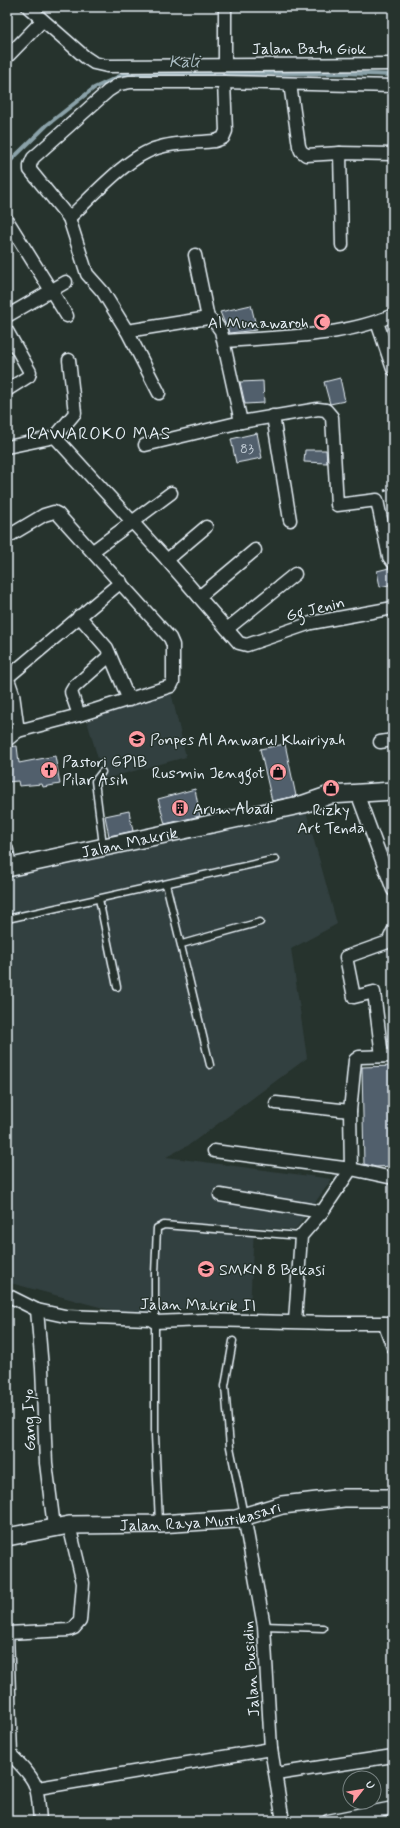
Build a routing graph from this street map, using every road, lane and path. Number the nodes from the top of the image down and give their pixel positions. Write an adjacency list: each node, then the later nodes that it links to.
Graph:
1 (28, 7): 3 (street, Jalan Batu Giok)
2 (225, 7): 5 (street)
3 (42, 21): 4 (street); 5 (street, Jalan Batu Giok)
4 (7, 57)
5 (225, 64): 6 (street, Jalan Batu Giok)
6 (393, 64)
7 (224, 82): 8 (street); 12 (street); 12 (street)
8 (290, 84): 9 (street); 10 (street)
9 (393, 86)
10 (340, 153): 11 (street); 14 (street)
11 (393, 154)
12 (70, 218): 24 (street)
13 (7, 220): 17 (street)
14 (342, 245)
15 (195, 255): 21 (street)
16 (66, 282): 17 (street)
17 (51, 291): 19 (street); 20 (street)
18 (393, 315): 22 (street)
19 (7, 316)
20 (67, 316)
21 (208, 318): 24 (street); 25 (street)
22 (377, 322): 25 (street); 27 (street)
23 (7, 331): 28 (street)
24 (127, 331): 29 (street)
25 (224, 341): 31 (street)
26 (69, 360): 32 (street)
27 (393, 369)
28 (7, 390)
29 (159, 393)
30 (273, 416): 31 (street); 36 (street); 43 (street)
31 (241, 422): 33 (street)
32 (55, 437): 34 (street); 37 (street)
33 (145, 445)
34 (7, 447)
35 (171, 493): 37 (street)
36 (290, 520)
37 (133, 522): 41 (street); 42 (street)
38 (206, 528): 42 (street)
39 (7, 537): 41 (street)
40 (255, 550): 46 (street)
41 (93, 551): 45 (street)
42 (167, 560): 46 (street)
43 (393, 562)
44 (295, 574): 49 (street)
45 (122, 582): 48 (street); 52 (street)
46 (200, 597): 49 (street)
47 (393, 608): 49 (street, Gg Jenin)
48 (79, 616): 50 (street); 51 (street)
49 (227, 629)
50 (109, 653): 52 (street); 53 (street)
51 (7, 676): 54 (street)
52 (128, 700): 53 (street)
53 (79, 715): 54 (street)
54 (18, 731): 55 (street)
55 (7, 740)
56 (393, 740): 57 (street)
57 (380, 742)
58 (102, 772): 61 (lane)
59 (393, 791): 60 (street, Jalan Makrik)
60 (357, 793): 61 (street, Jalan Makrik); 66 (street)
61 (103, 847): 64 (street, Jalan Makrik)
62 (7, 850): 64 (street)
63 (276, 859): 65 (lane)
64 (8, 868)
65 (166, 884): 67 (lane); 71 (lane)
66 (393, 890)
67 (100, 898): 68 (lane); 72 (lane)
68 (7, 919)
69 (260, 922): 71 (lane)
70 (393, 931): 73 (street)
71 (182, 944): 74 (lane)
72 (117, 988)
73 (388, 1056): 76 (street)
74 (210, 1065)
75 (276, 1103): 76 (street)
76 (350, 1112): 78 (street)
77 (214, 1151): 78 (street)
78 (351, 1169): 79 (street); 81 (street)
79 (393, 1178)
80 (220, 1195): 81 (street)
81 (322, 1212): 82 (street)
82 (301, 1236): 85 (street); 86 (lane)
83 (7, 1295): 84 (street, Jalan Makrik II)
84 (37, 1310): 86 (street, Jalan Makrik II); 93 (street, Gang Iyo)
85 (295, 1321): 86 (street, Jalan Makrik II); 87 (street, Jalan Makrik II)
86 (155, 1322): 92 (lane)
87 (388, 1323): 89 (street)
88 (233, 1341): 91 (lane)
89 (393, 1347)
90 (393, 1498): 91 (street, Jalan Raya Mustikasari)
91 (244, 1516): 92 (street, Jalan Raya Mustikasari); 95 (street, Jalan Busidin)
92 (159, 1524): 93 (street, Jalan Raya Mustikasari)
93 (61, 1526): 94 (street, Jalan Raya Mustikasari); 97 (street, Gang Iyo)
94 (7, 1538)
95 (264, 1626): 96 (lane); 99 (street, Jalan Busidin)
96 (323, 1628)
97 (7, 1632): 98 (street)
98 (8, 1686): 100 (street)
99 (271, 1749): 102 (street, Jalan Busidin); 103 (street)
100 (9, 1756): 103 (street)
101 (393, 1756): 102 (street)
102 (276, 1774): 107 (street, Jalan Busidin)
103 (38, 1788): 106 (street)
104 (393, 1808): 105 (street)
105 (351, 1819): 108 (street)
106 (40, 1821)
107 (283, 1821)
108 (328, 1821)

